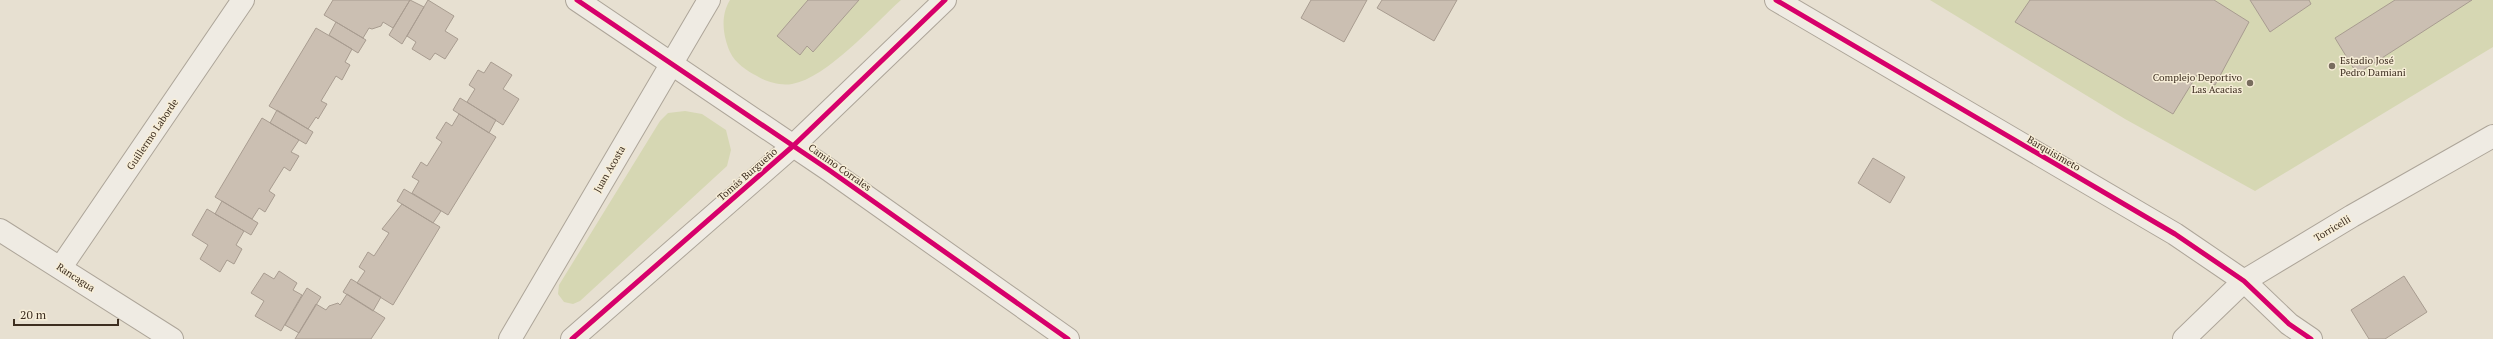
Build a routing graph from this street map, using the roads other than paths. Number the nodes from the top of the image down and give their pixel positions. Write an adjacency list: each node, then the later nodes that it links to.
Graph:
1 (243, 0): 10 (street, Guillermo Laborde)
2 (577, 0): 6 (street, Camino Corrales)
3 (709, 0): 6 (street, Juan Acosta)
4 (945, 0): 8 (street, Tomás Burgueño)
5 (1776, 0): 11 (street, Barquisimeto)
6 (671, 63): 8 (street, Camino Corrales); 13 (street, Juan Acosta)
7 (2493, 136): 11 (street, Torricelli)
8 (793, 146): 14 (street, Tomás Burgueño); 15 (street, Camino Corrales)
9 (0, 230): 10 (street, Rancagua)
10 (61, 267): 12 (street, Rancagua)
11 (2244, 281): 16 (street, Torricelli); 17 (street, Barquisimeto)
12 (172, 339)
13 (510, 339)
14 (572, 339)
15 (1068, 339)
16 (2184, 339)
17 (2311, 339)

